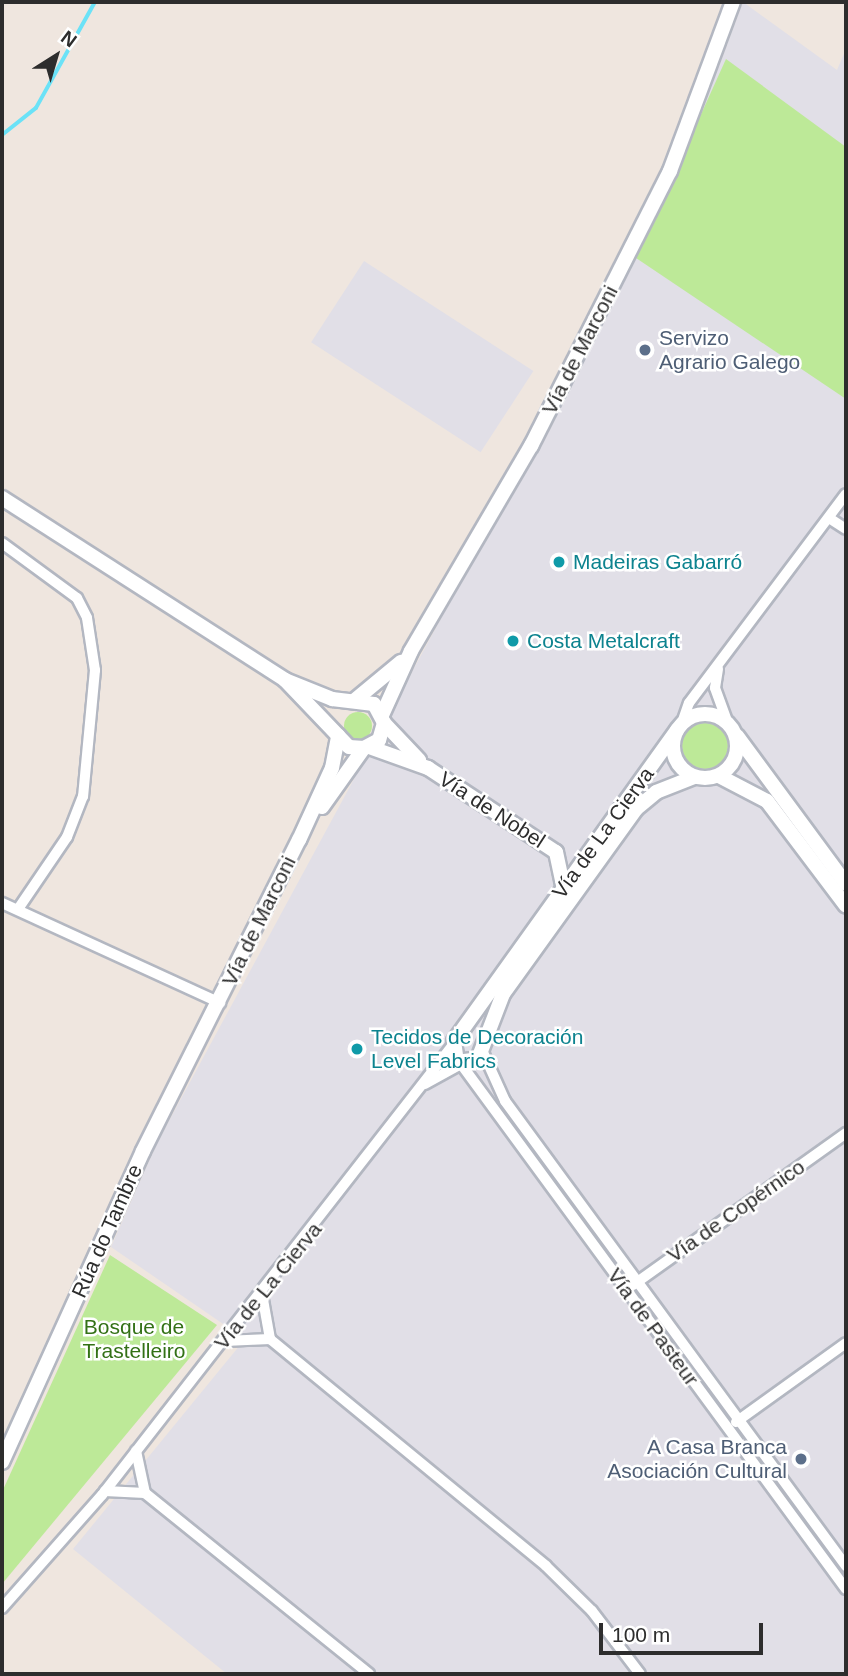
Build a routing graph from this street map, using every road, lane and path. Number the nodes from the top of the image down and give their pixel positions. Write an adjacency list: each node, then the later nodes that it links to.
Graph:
1 (733, 2): 7 (main road, Vía de Marconi)
2 (846, 494): 4 (street, Vía de La Cierva)
3 (2, 498): 9 (main road)
4 (829, 518): 5 (street); 8 (street, Vía de La Cierva)
5 (846, 529)
6 (2, 543): 26 (street)
7 (411, 651): 10 (main road, Vía de Marconi); 11 (main road, Vía de Marconi)
8 (718, 668): 12 (street, Vía de La Cierva); 13 (street)
9 (285, 680): 10 (main road); 14 (main road)
10 (353, 701): 11 (main road); 14 (main road)
11 (383, 719): 15 (main road); 16 (main road, Vía de Nobel)
12 (679, 726): 13 (main road); 18 (main road); 20 (main road, Vía de La Cierva)
13 (731, 727): 17 (main road); 22 (main road)
14 (337, 733): 15 (main road); 19 (main road, Vía de Marconi)
15 (367, 748): 16 (main road, Vía de Nobel); 19 (main road, Vía de Marconi)
16 (428, 768): 21 (main road, Vía de Nobel)
17 (719, 776): 18 (main road); 25 (main road)
18 (694, 777): 29 (main road, Vía de La Cierva)
19 (299, 840): 27 (main road, Vía de Marconi)
20 (591, 849): 21 (main road, Vía de Nobel); 23 (main road, Vía de La Cierva)
21 (556, 852): 23 (main road, Vía de Nobel)
22 (846, 884)
23 (563, 888): 28 (main road, Vía de La Cierva)
24 (2, 903): 26 (street)
25 (846, 906)
26 (18, 909): 27 (street)
27 (220, 1003): 43 (main road, Rúa do Tambre)
28 (454, 1042): 29 (main road); 30 (main road); 31 (street, Vía de La Cierva)
29 (480, 1046): 30 (main road); 33 (street, Vía de Pasteur)
30 (461, 1064): 31 (street, Vía de La Cierva); 34 (street, Vía de Pasteur)
31 (418, 1088): 35 (street, Vía de La Cierva)
32 (846, 1133): 33 (street, Vía de Copérnico)
33 (638, 1282): 34 (street, Vía de Copérnico); 40 (street, Vía de Pasteur)
34 (626, 1289): 41 (street, Vía de Pasteur)
35 (262, 1293): 36 (street, Vía de La Cierva); 37 (street)
36 (243, 1317): 37 (street); 38 (street, Vía de La Cierva)
37 (265, 1335): 38 (street); 50 (street)
38 (224, 1341): 42 (street, Vía de La Cierva)
39 (846, 1343): 40 (street)
40 (739, 1419): 41 (street); 47 (street, Vía de Pasteur)
41 (727, 1429): 48 (street, Vía de Pasteur)
42 (136, 1451): 44 (street, Vía de La Cierva); 46 (street)
43 (2, 1462)
44 (119, 1472): 45 (street, Vía de La Cierva); 46 (street)
45 (105, 1490): 46 (street); 49 (street, Vía de La Cierva)
46 (141, 1490): 51 (street)
47 (846, 1566)
48 (846, 1589)
49 (2, 1608)
50 (634, 1669): 52 (street)
51 (369, 1674)
52 (640, 1674)

